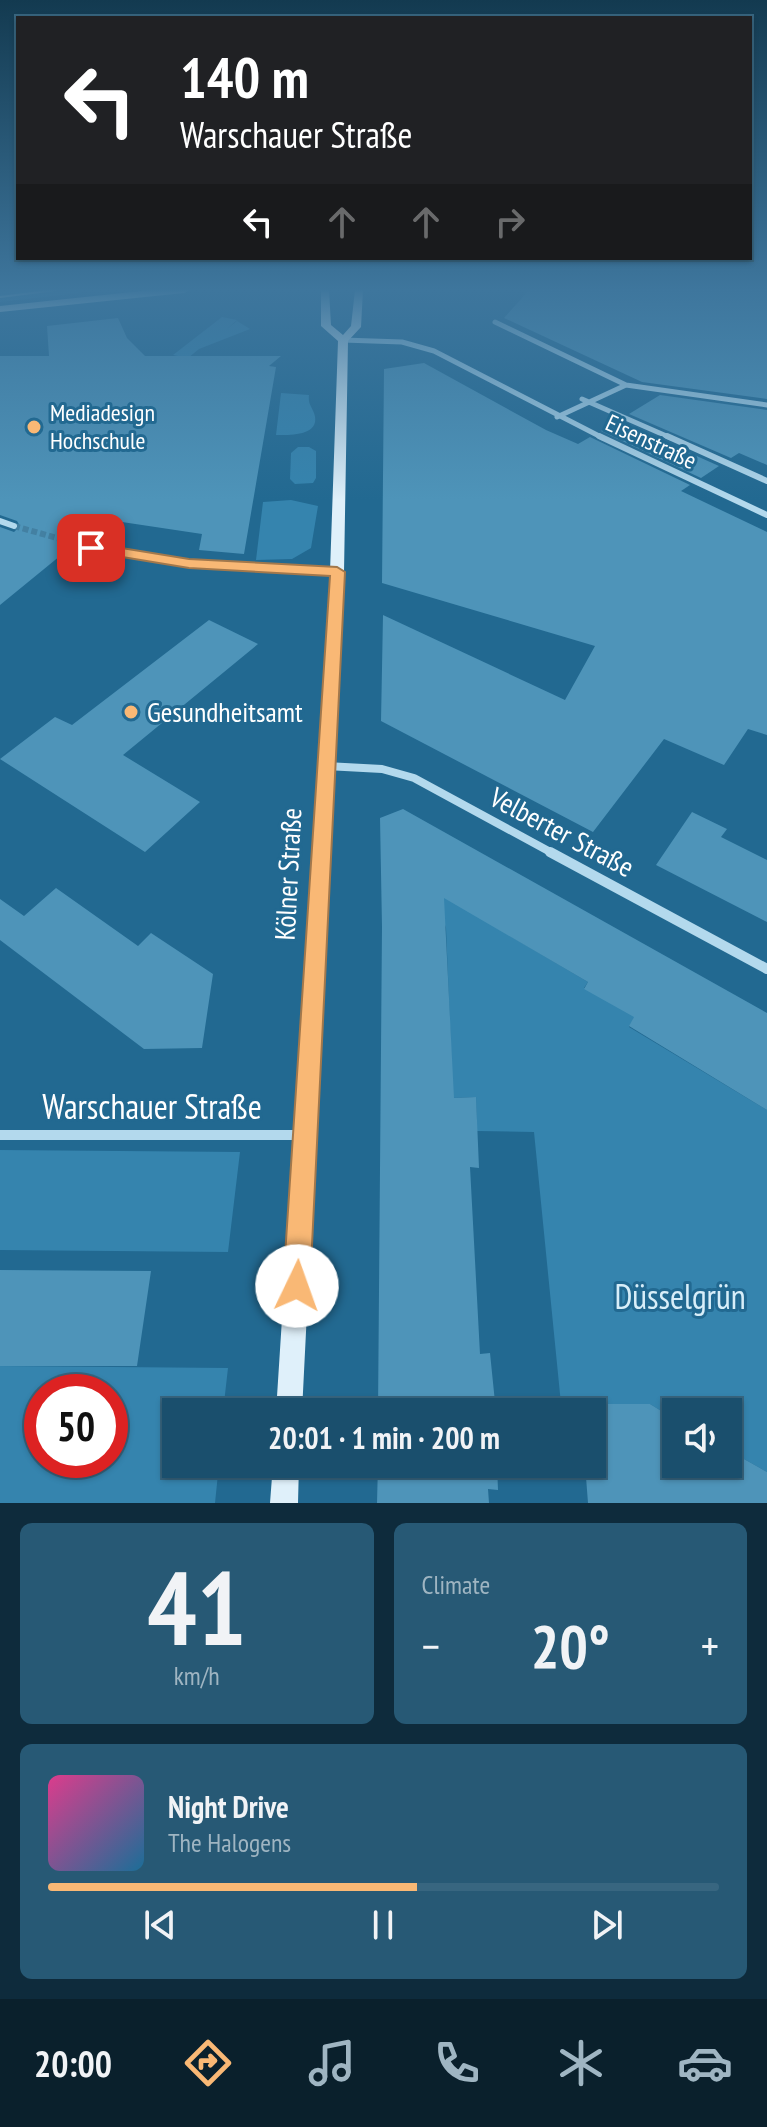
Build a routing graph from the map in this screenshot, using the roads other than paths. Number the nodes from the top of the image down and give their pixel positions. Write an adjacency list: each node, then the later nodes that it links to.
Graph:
1 (342, 360): 13 (main road, Kölner Straße)
2 (448, 360): 7 (street, Eisenstraße)
3 (574, 360): 4 (street)
4 (626, 385): 5 (street); 6 (street)
5 (586, 401): 7 (street); 8 (street, Eisenstraße)
6 (767, 405)
7 (557, 417): 9 (street, Eisenstraße)
8 (767, 481)
9 (767, 515)
10 (0, 521): 11 (street)
11 (14, 526)
12 (75, 543): 13 (street)
13 (337, 572): 14 (main road, Kölner Straße)
14 (326, 766): 15 (street, Velberter Straße); 17 (main road, Kölner Straße)
15 (767, 969)
16 (0, 1135): 17 (street, Warschauer Straße)
17 (305, 1135): 18 (main road, Kölner Straße)
18 (290, 1398)
19 (285, 1478): 20 (main road)
20 (284, 1503)

